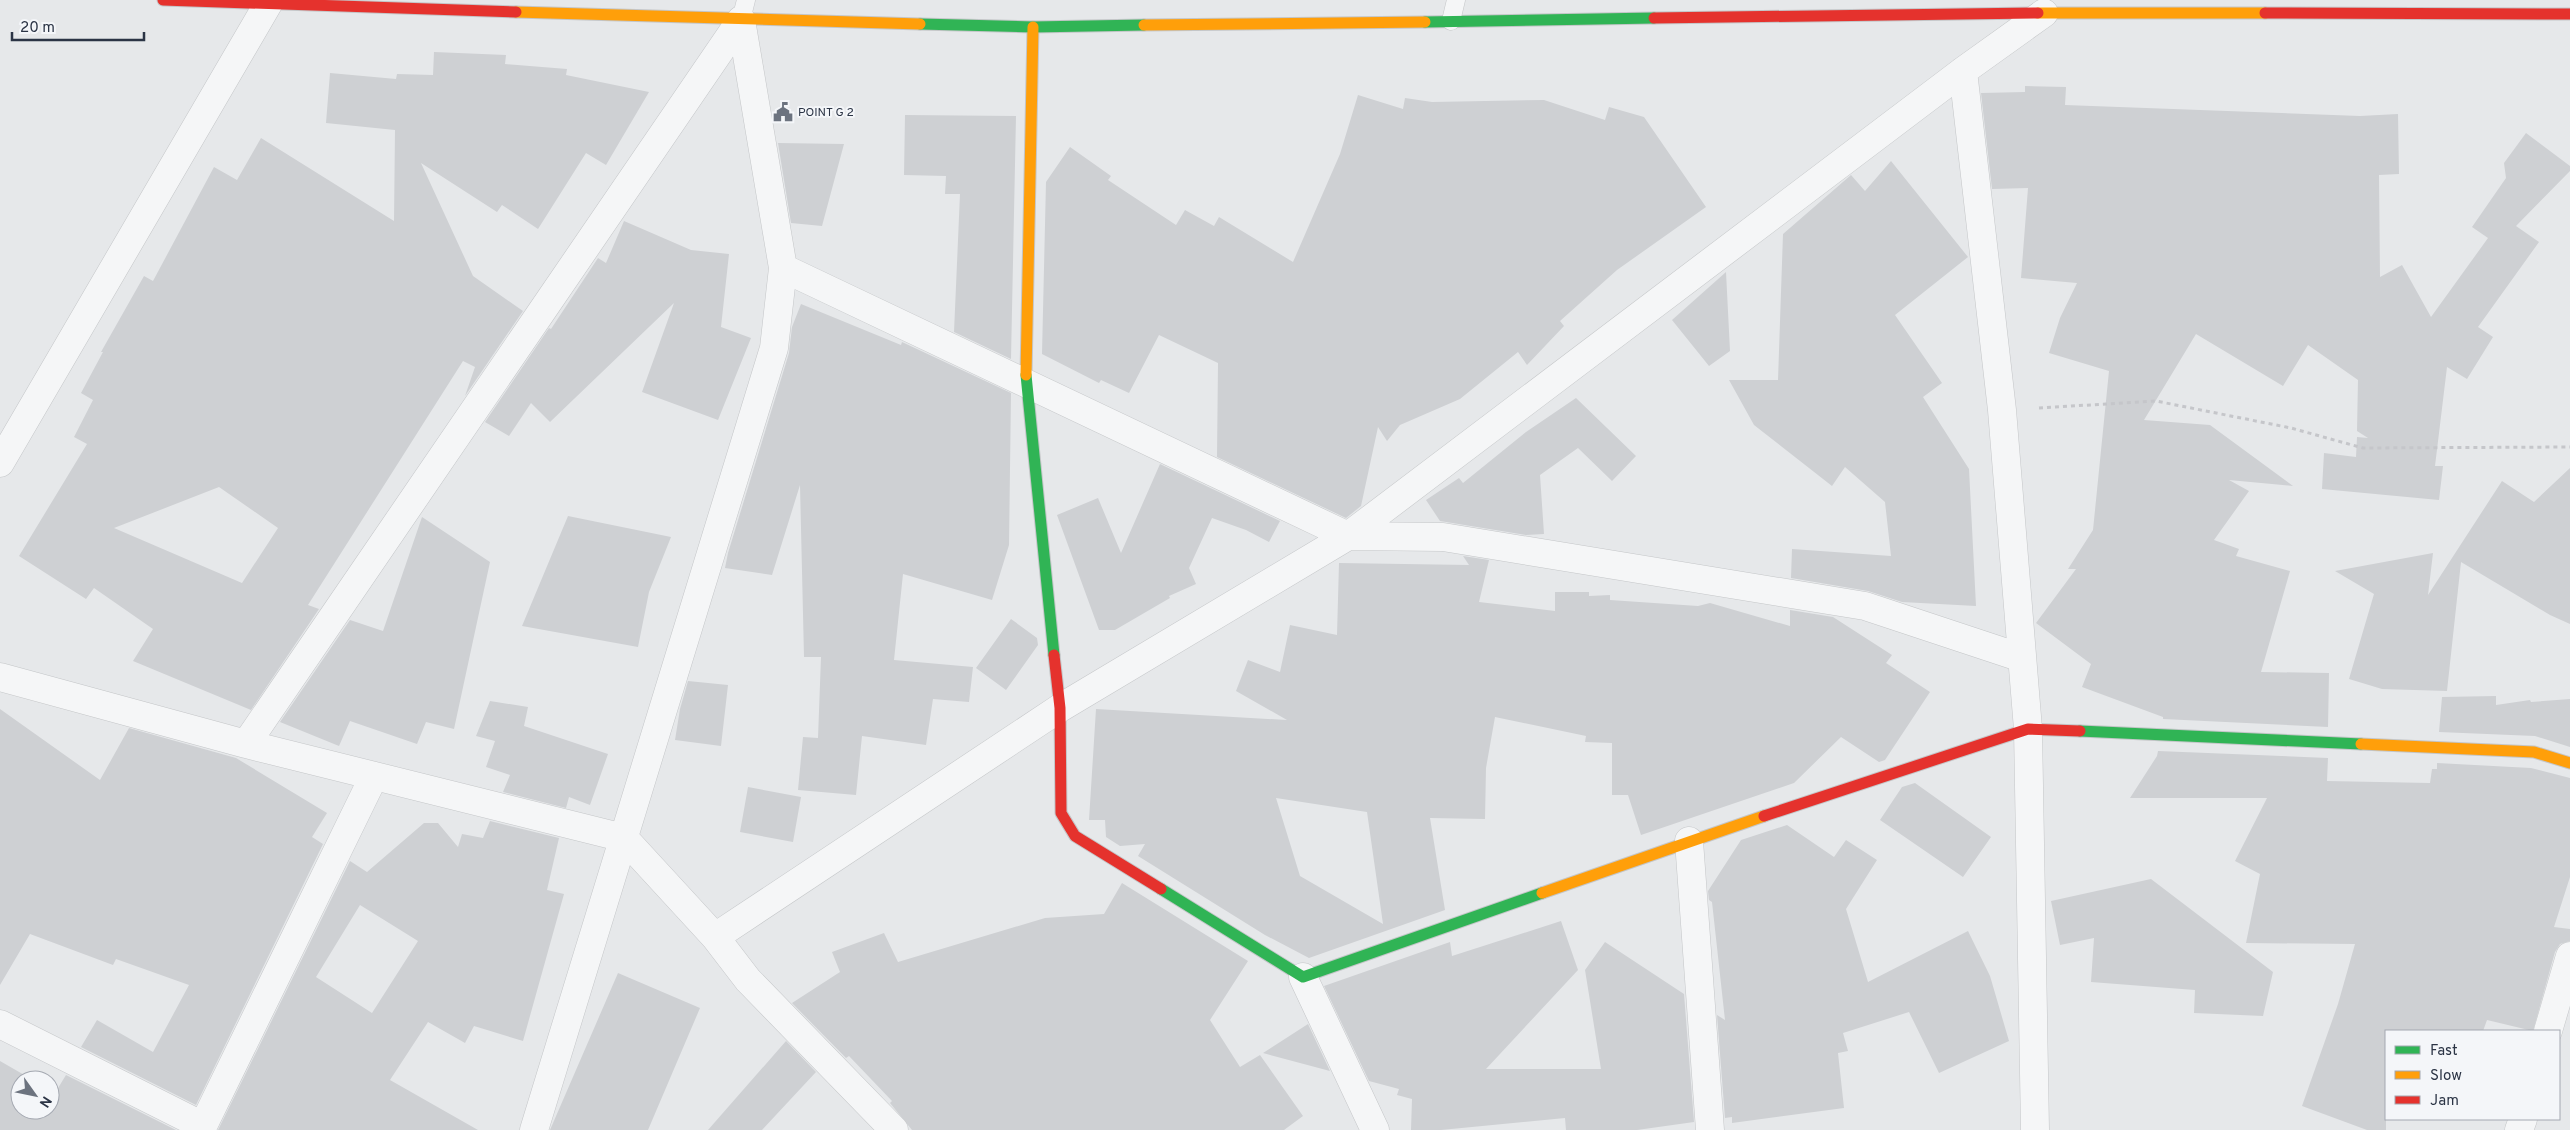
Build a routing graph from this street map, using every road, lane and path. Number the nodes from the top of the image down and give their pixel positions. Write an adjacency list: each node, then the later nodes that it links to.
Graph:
1 (163, 0): 3 (street)
2 (1456, 0): 7 (lane)
3 (268, 4): 4 (street); 14 (street)
4 (743, 10): 8 (street); 10 (street); 20 (street)
5 (2044, 13): 6 (street); 7 (street); 9 (street)
6 (2570, 14)
7 (1451, 21): 8 (street)
8 (1033, 27): 11 (street)
9 (1963, 71): 12 (street); 15 (street)
10 (783, 268): 11 (street); 23 (street)
11 (1026, 383): 15 (street); 18 (street)
12 (2002, 410): 13 (path); 16 (street)
13 (2570, 448)
14 (0, 463)
15 (1348, 536): 16 (street); 18 (street)
16 (2022, 658): 19 (street)
17 (0, 677): 20 (street)
18 (1060, 708): 25 (street); 27 (street)
19 (2028, 729): 21 (street); 24 (street); 35 (street)
20 (246, 744): 22 (street)
21 (2570, 763)
22 (374, 776): 23 (street); 30 (street)
23 (624, 838): 25 (street); 31 (street)
24 (1689, 841): 27 (street); 34 (street)
25 (715, 937): 32 (street)
26 (2570, 956): 29 (street)
27 (1303, 977): 33 (street)
28 (0, 1024): 30 (street)
29 (2548, 1030)
30 (202, 1128)
31 (534, 1130)
32 (894, 1130)
33 (1374, 1130)
34 (1710, 1130)
35 (2035, 1130)

